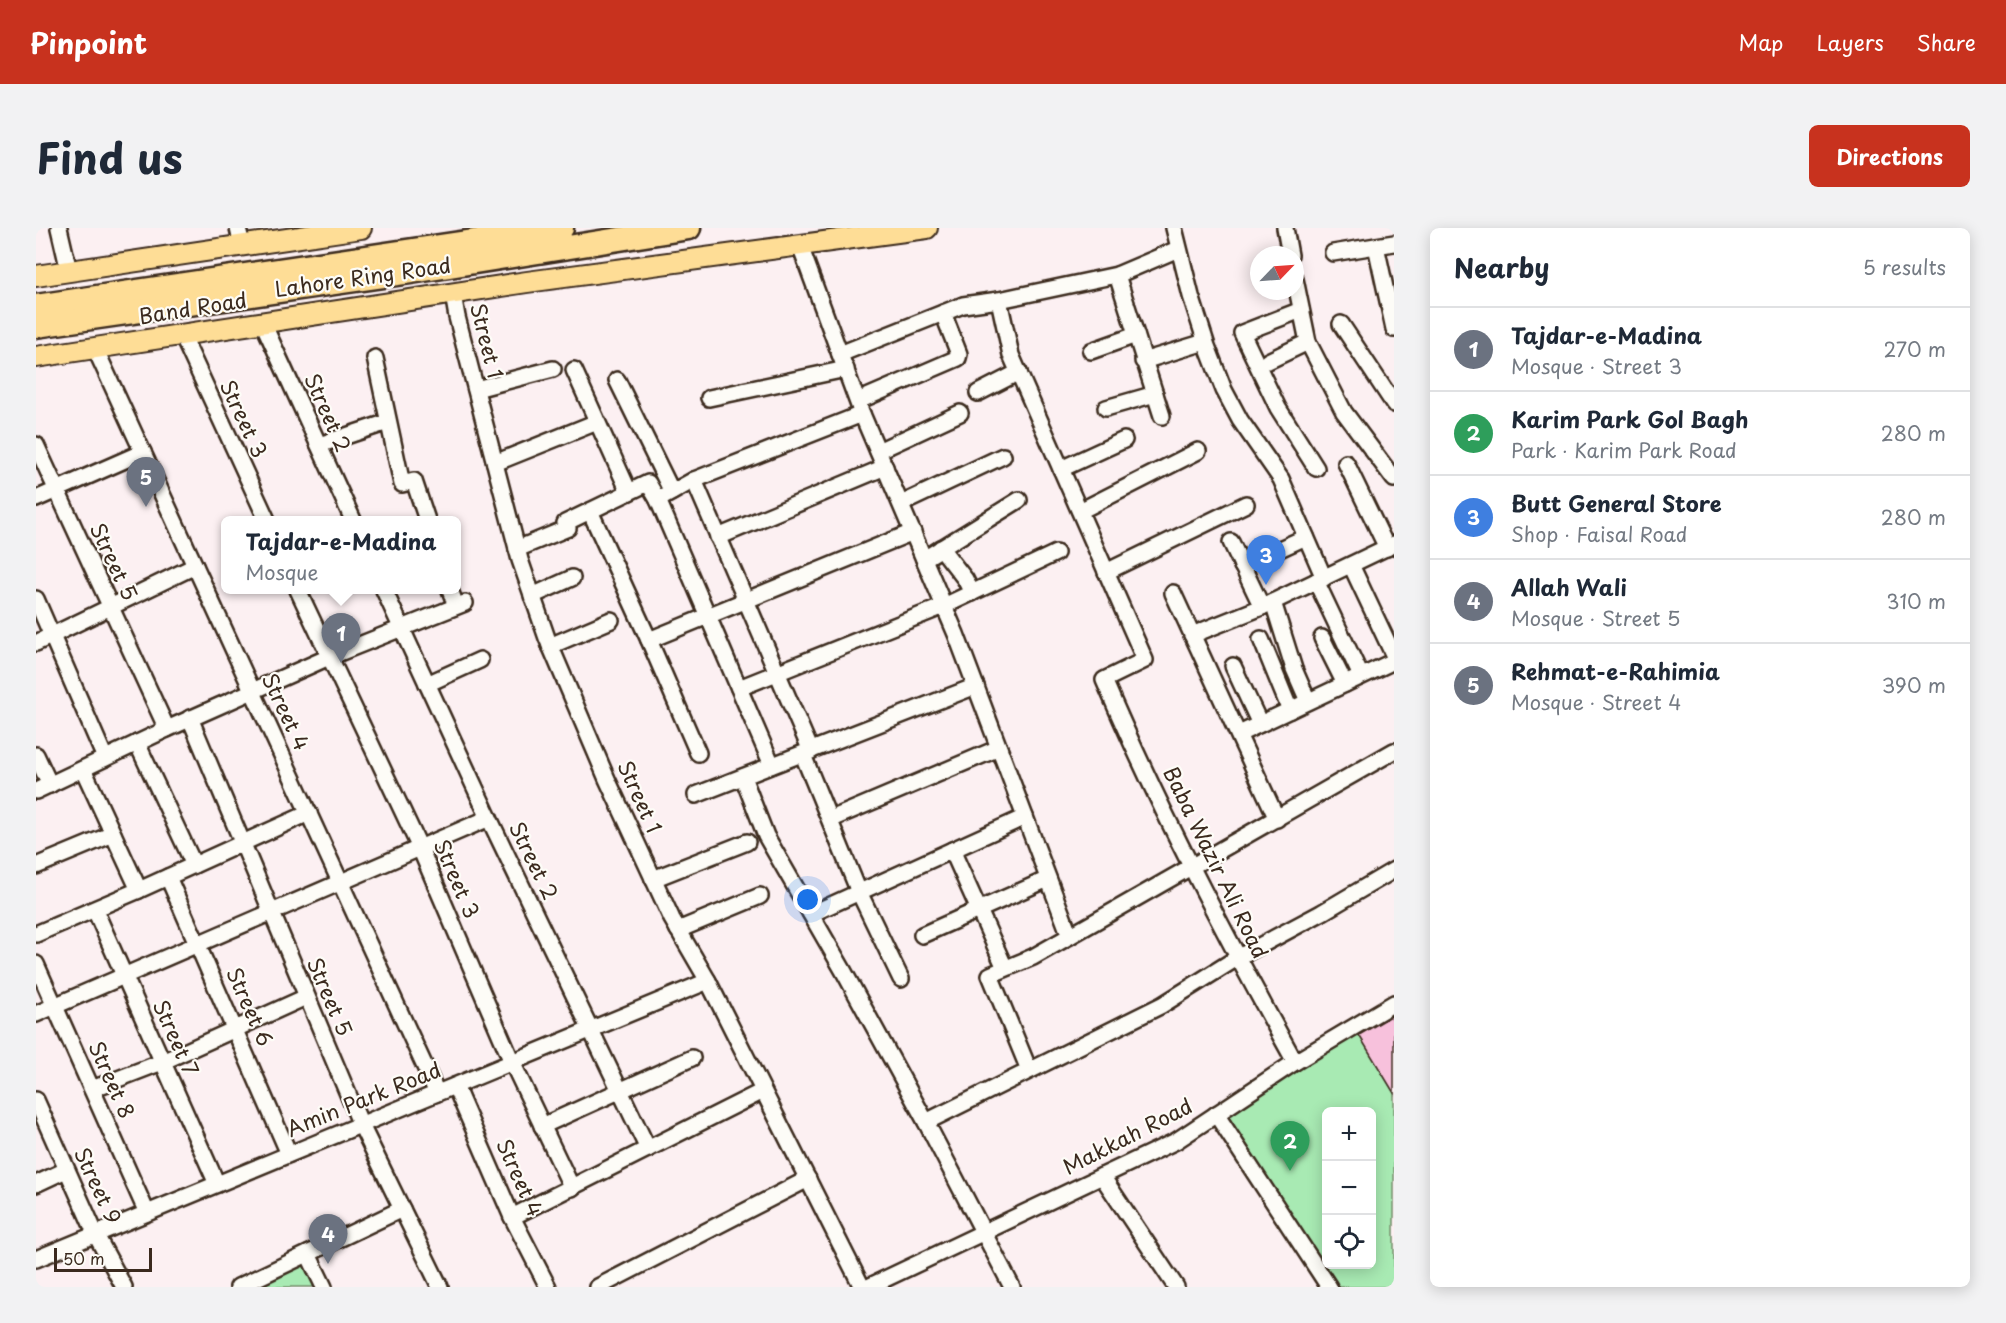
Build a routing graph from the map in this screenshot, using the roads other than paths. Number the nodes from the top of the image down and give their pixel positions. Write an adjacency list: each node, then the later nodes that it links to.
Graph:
1 (59, 228): 15 (street)
2 (362, 228): 8 (main road)
3 (562, 228): 21 (highway, Lahore Ring Road)
4 (689, 228): 26 (highway, Lahore Ring Road)
5 (927, 228): 10 (main road, Band Road)
6 (1174, 228): 13 (street)
7 (1285, 228): 11 (street)
8 (240, 237): 15 (main road)
9 (1394, 243): 12 (street)
10 (800, 246): 18 (main road, Band Road); 34 (street)
11 (1288, 246)
12 (1376, 246): 14 (street); 27 (street)
13 (1178, 249): 16 (street); 30 (street)
14 (1333, 253)
15 (69, 271): 17 (main road)
16 (1118, 275): 19 (street); 29 (street)
17 (36, 276)
18 (453, 294): 24 (main road, Band Road); 44 (street, Street 1)
19 (999, 300): 23 (street); 42 (street)
20 (1299, 300): 22 (street)
21 (36, 306)
22 (1301, 310): 31 (street); 65 (street)
23 (943, 313): 34 (street); 49 (street)
24 (263, 323): 28 (main road, Band Road); 57 (street, Street 2)
25 (1341, 324): 48 (street)
26 (36, 326)
27 (1394, 329)
28 (182, 335): 32 (main road, Band Road); 79 (street, Street 3)
29 (1136, 335): 33 (street); 37 (street)
30 (1206, 342): 37 (street); 84 (street)
31 (1308, 342): 38 (street); 67 (street)
32 (95, 348): 35 (main road, Band Road); 60 (street, Street 4)
33 (1091, 351)
34 (840, 354): 40 (street)
35 (36, 357)
36 (375, 358): 53 (street)
37 (1143, 361): 46 (street)
38 (1268, 361)
39 (553, 369): 44 (street)
40 (846, 369): 47 (street); 49 (street)
41 (574, 370): 54 (street)
42 (1019, 372): 45 (street); 66 (street)
43 (617, 380): 71 (street)
44 (476, 389): 62 (street, Street 1)
45 (978, 393)
46 (1155, 394): 50 (street); 52 (street)
47 (709, 398)
48 (1394, 404)
49 (860, 407): 58 (street); 68 (street)
50 (1106, 408)
51 (960, 413): 58 (street)
52 (1162, 416)
53 (388, 422): 57 (street); 81 (street)
54 (597, 422): 62 (street); 70 (street)
55 (1124, 440): 66 (street)
56 (36, 445): 69 (street, Street 5)
57 (319, 446): 80 (street, Street 2)
58 (878, 451): 64 (street)
59 (1198, 451): 78 (street)
60 (143, 452): 69 (street); 92 (street, Street 4)
61 (1003, 456): 75 (street)
62 (495, 463): 88 (street, Street 1)
63 (1346, 463): 86 (street)
64 (885, 467): 75 (street); 83 (street)
65 (1316, 468)
66 (1061, 469): 78 (street)
67 (1394, 479)
68 (694, 480): 71 (street); 83 (street)
69 (57, 490): 72 (street); 107 (street, Street 5)
70 (629, 492): 73 (street); 77 (street)
71 (672, 492): 73 (street)
72 (36, 498)
73 (658, 500): 108 (street)
74 (1019, 500): 87 (street)
75 (901, 504): 82 (street)
76 (1246, 504): 94 (street)
77 (590, 511): 88 (street); 115 (street)
78 (1080, 511): 94 (street)
79 (265, 516)
80 (351, 516)
81 (426, 516)
82 (913, 532): 90 (street); 104 (street)
83 (718, 537): 104 (street)
84 (1306, 537): 93 (street); 96 (street)
85 (1231, 542): 93 (street)
86 (1390, 546): 91 (street)
87 (941, 548): 90 (street); 97 (street)
88 (517, 549): 102 (street, Street 1)
89 (1056, 553): 97 (street)
90 (924, 559): 106 (street)
91 (1351, 565): 96 (street); 118 (street)
92 (195, 566): 107 (street); 129 (street, Street 4)
93 (1242, 566): 105 (street)
94 (1106, 572): 160 (street, Baba Wazir Ali Road)
95 (572, 578): 102 (street)
96 (1320, 580): 105 (street); 124 (street)
97 (972, 593): 106 (street)
98 (1173, 593): 112 (street)
99 (300, 594): 119 (street, Street 3)
100 (386, 594): 110 (street, Street 2)
101 (453, 594): 110 (street)
102 (532, 596): 117 (street, Street 1)
103 (36, 599): 111 (street)
104 (746, 600): 108 (street); 123 (street)
105 (1268, 605): 112 (street); 130 (street)
106 (944, 606): 123 (street); 127 (street)
107 (110, 607): 111 (street); 134 (street, Street 5)
108 (708, 616): 115 (street); 128 (street)
109 (611, 620): 117 (street)
110 (401, 627): 119 (street); 125 (street, Street 2)
111 (52, 635): 116 (street); 142 (street)
112 (1192, 635): 135 (street)
113 (1322, 638): 126 (street)
114 (1261, 639): 131 (street)
115 (649, 640): 139 (street)
116 (36, 643)
117 (550, 646): 163 (street, Street 1)
118 (1394, 656)
119 (329, 657): 129 (street); 156 (street, Street 3)
120 (480, 660): 125 (street)
121 (1394, 661): 124 (street)
122 (1233, 666): 133 (street)
123 (777, 673): 128 (street); 140 (street)
124 (1361, 676): 126 (street)
125 (427, 684): 150 (street, Street 2)
126 (1344, 684): 130 (street)
127 (976, 686): 137 (street); 140 (street)
128 (739, 688): 143 (street)
129 (252, 690): 132 (street); 148 (street, Street 4)
130 (1308, 701): 131 (street)
131 (1290, 710): 133 (street)
132 (190, 718): 134 (street); 155 (street, Street 5)
133 (1260, 724): 135 (street)
134 (167, 729): 136 (street)
135 (1239, 734): 152 (street)
136 (137, 743): 142 (street); 158 (street)
137 (999, 748): 149 (street); 151 (street)
138 (1394, 751): 152 (street)
139 (698, 753)
140 (807, 753): 143 (street); 151 (street)
141 (36, 755): 146 (street)
142 (105, 758): 144 (street)
143 (772, 765): 145 (street)
144 (83, 769): 146 (street); 153 (street)
145 (743, 777): 147 (street); 172 (street)
146 (43, 788)
147 (696, 795)
148 (309, 813): 155 (street); 165 (street, Street 4)
149 (1025, 817): 157 (street); 164 (street)
150 (489, 818): 156 (street); 190 (street, Street 2)
151 (831, 819): 167 (street)
152 (1277, 819): 160 (street)
153 (113, 834): 159 (street); 166 (street)
154 (747, 842): 163 (street)
155 (242, 844): 158 (street); 171 (street, Street 5)
156 (420, 848): 165 (street); 193 (street, Street 3)
157 (952, 850): 167 (street); 170 (street)
158 (194, 865): 162 (street)
159 (36, 866)
160 (1191, 868): 176 (street); 178 (street, Baba Wazir Ali Road)
161 (1394, 870): 178 (street)
162 (168, 877): 166 (street); 177 (street, Street 6)
163 (653, 879): 173 (street, Street 1)
164 (1048, 879): 170 (street); 176 (street)
165 (340, 881): 171 (street); 200 (street, Street 4)
166 (139, 890): 169 (street)
167 (859, 892): 172 (street); 182 (street)
168 (760, 896): 173 (street)
169 (95, 910): 174 (street); 181 (street, Street 7)
170 (979, 910): 175 (street); 180 (street)
171 (271, 913): 177 (street); 184 (street, Street 5)
172 (811, 914): 203 (street)
173 (678, 930): 183 (street, Street 1)
174 (36, 933)
175 (922, 935)
176 (1070, 936): 180 (street)
177 (199, 945): 181 (street); 189 (street, Street 6)
178 (1237, 958): 194 (street, Baba Wazir Ali Road); 195 (street)
179 (36, 964): 186 (street, Street 8)
180 (1005, 969): 195 (street)
181 (123, 975): 186 (street); 192 (street, Street 7)
182 (901, 979)
183 (708, 981): 190 (street, Amin Park Road); 198 (street, Street 1)
184 (306, 997): 189 (street); 204 (street, Street 5)
185 (1390, 1005): 188 (street); 194 (street, Makkah Road)
186 (55, 1006): 187 (street); 197 (street, Street 8)
187 (36, 1014)
188 (1394, 1021)
189 (236, 1029): 192 (street); 207 (street, Street 6)
190 (591, 1029): 193 (street, Amin Park Road); 199 (street, Street 2)
191 (692, 1058): 199 (street)
192 (162, 1062): 197 (street); 212 (street, Street 7)
193 (512, 1062): 196 (street, Amin Park Road); 205 (street, Street 3)
194 (1295, 1062): 202 (street, Makkah Road)
195 (1029, 1071): 203 (street)
196 (454, 1086): 200 (street, Amin Park Road); 216 (street, Street 4)
197 (92, 1089): 215 (street, Street 8)
198 (763, 1091): 206 (street); 210 (street, Street 1)
199 (621, 1092): 205 (street); 206 (street, Street 2)
200 (437, 1093): 204 (street, Amin Park Road)
201 (36, 1100): 208 (street, Street 9)
202 (1216, 1114): 209 (street, Makkah Road); 231 (street)
203 (926, 1122): 217 (street)
204 (361, 1125): 207 (street, Amin Park Road); 214 (street, Street 5)
205 (542, 1126): 213 (street, Street 3)
206 (648, 1149): 213 (street)
207 (290, 1154): 212 (street, Amin Park Road)
208 (66, 1170): 211 (street); 218 (street, Street 9)
209 (1102, 1176): 217 (street, Makkah Road); 230 (street)
210 (808, 1179): 226 (street); 227 (street, Street 1)
211 (36, 1184)
212 (217, 1184): 215 (street, Amin Park Road)
213 (572, 1188): 216 (street)
214 (402, 1209): 219 (street); 224 (street, Street 5)
215 (147, 1213): 218 (street, Amin Park Road)
216 (512, 1218): 225 (street, Street 4)
217 (985, 1231): 228 (street, Makkah Road); 229 (street)
218 (96, 1234): 220 (street, Amin Park Road); 221 (street, Street 9)
219 (308, 1254): 222 (street); 223 (street)
220 (36, 1259)
221 (124, 1287)
222 (238, 1287)
223 (324, 1287)
224 (440, 1287)
225 (548, 1287)
226 (598, 1287)
227 (862, 1287)
228 (868, 1287)
229 (1012, 1287)
230 (1176, 1287)
231 (1329, 1287)

